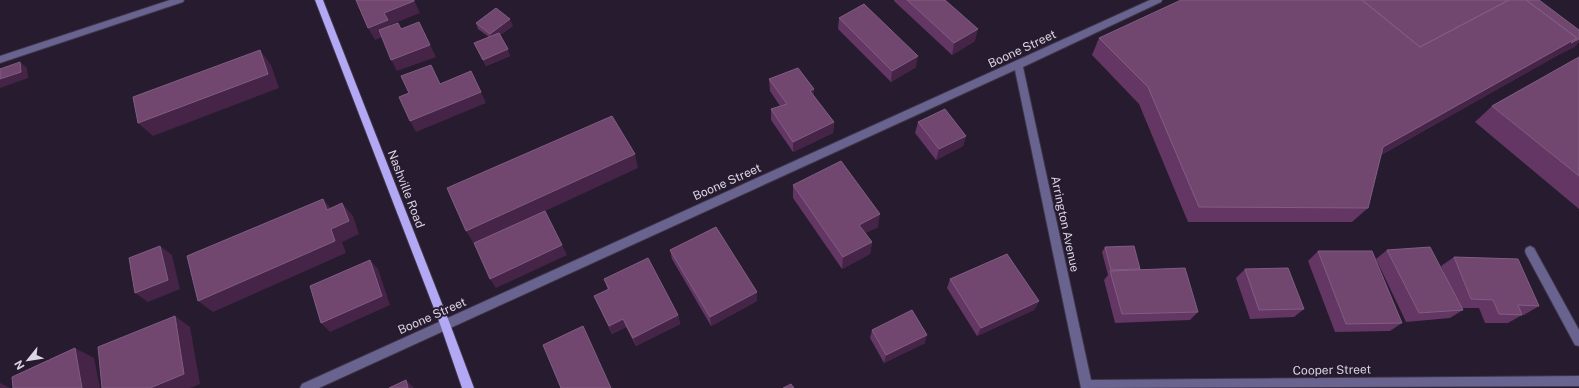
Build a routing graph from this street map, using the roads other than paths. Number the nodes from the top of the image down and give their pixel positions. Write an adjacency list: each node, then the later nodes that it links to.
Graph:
1 (180, 0): 4 (street)
2 (319, 0): 7 (main road, Nashville Road)
3 (1158, 0): 5 (street, Boone Street)
4 (0, 60)
5 (1018, 65): 7 (street, Boone Street); 10 (street, Arrington Avenue)
6 (1530, 251): 8 (street)
7 (445, 324): 11 (street, Boone Street); 12 (main road, Nashville Road)
8 (1579, 341)
9 (1579, 381): 10 (street, Cooper Street)
10 (1086, 387)
11 (306, 388)
12 (468, 388)

